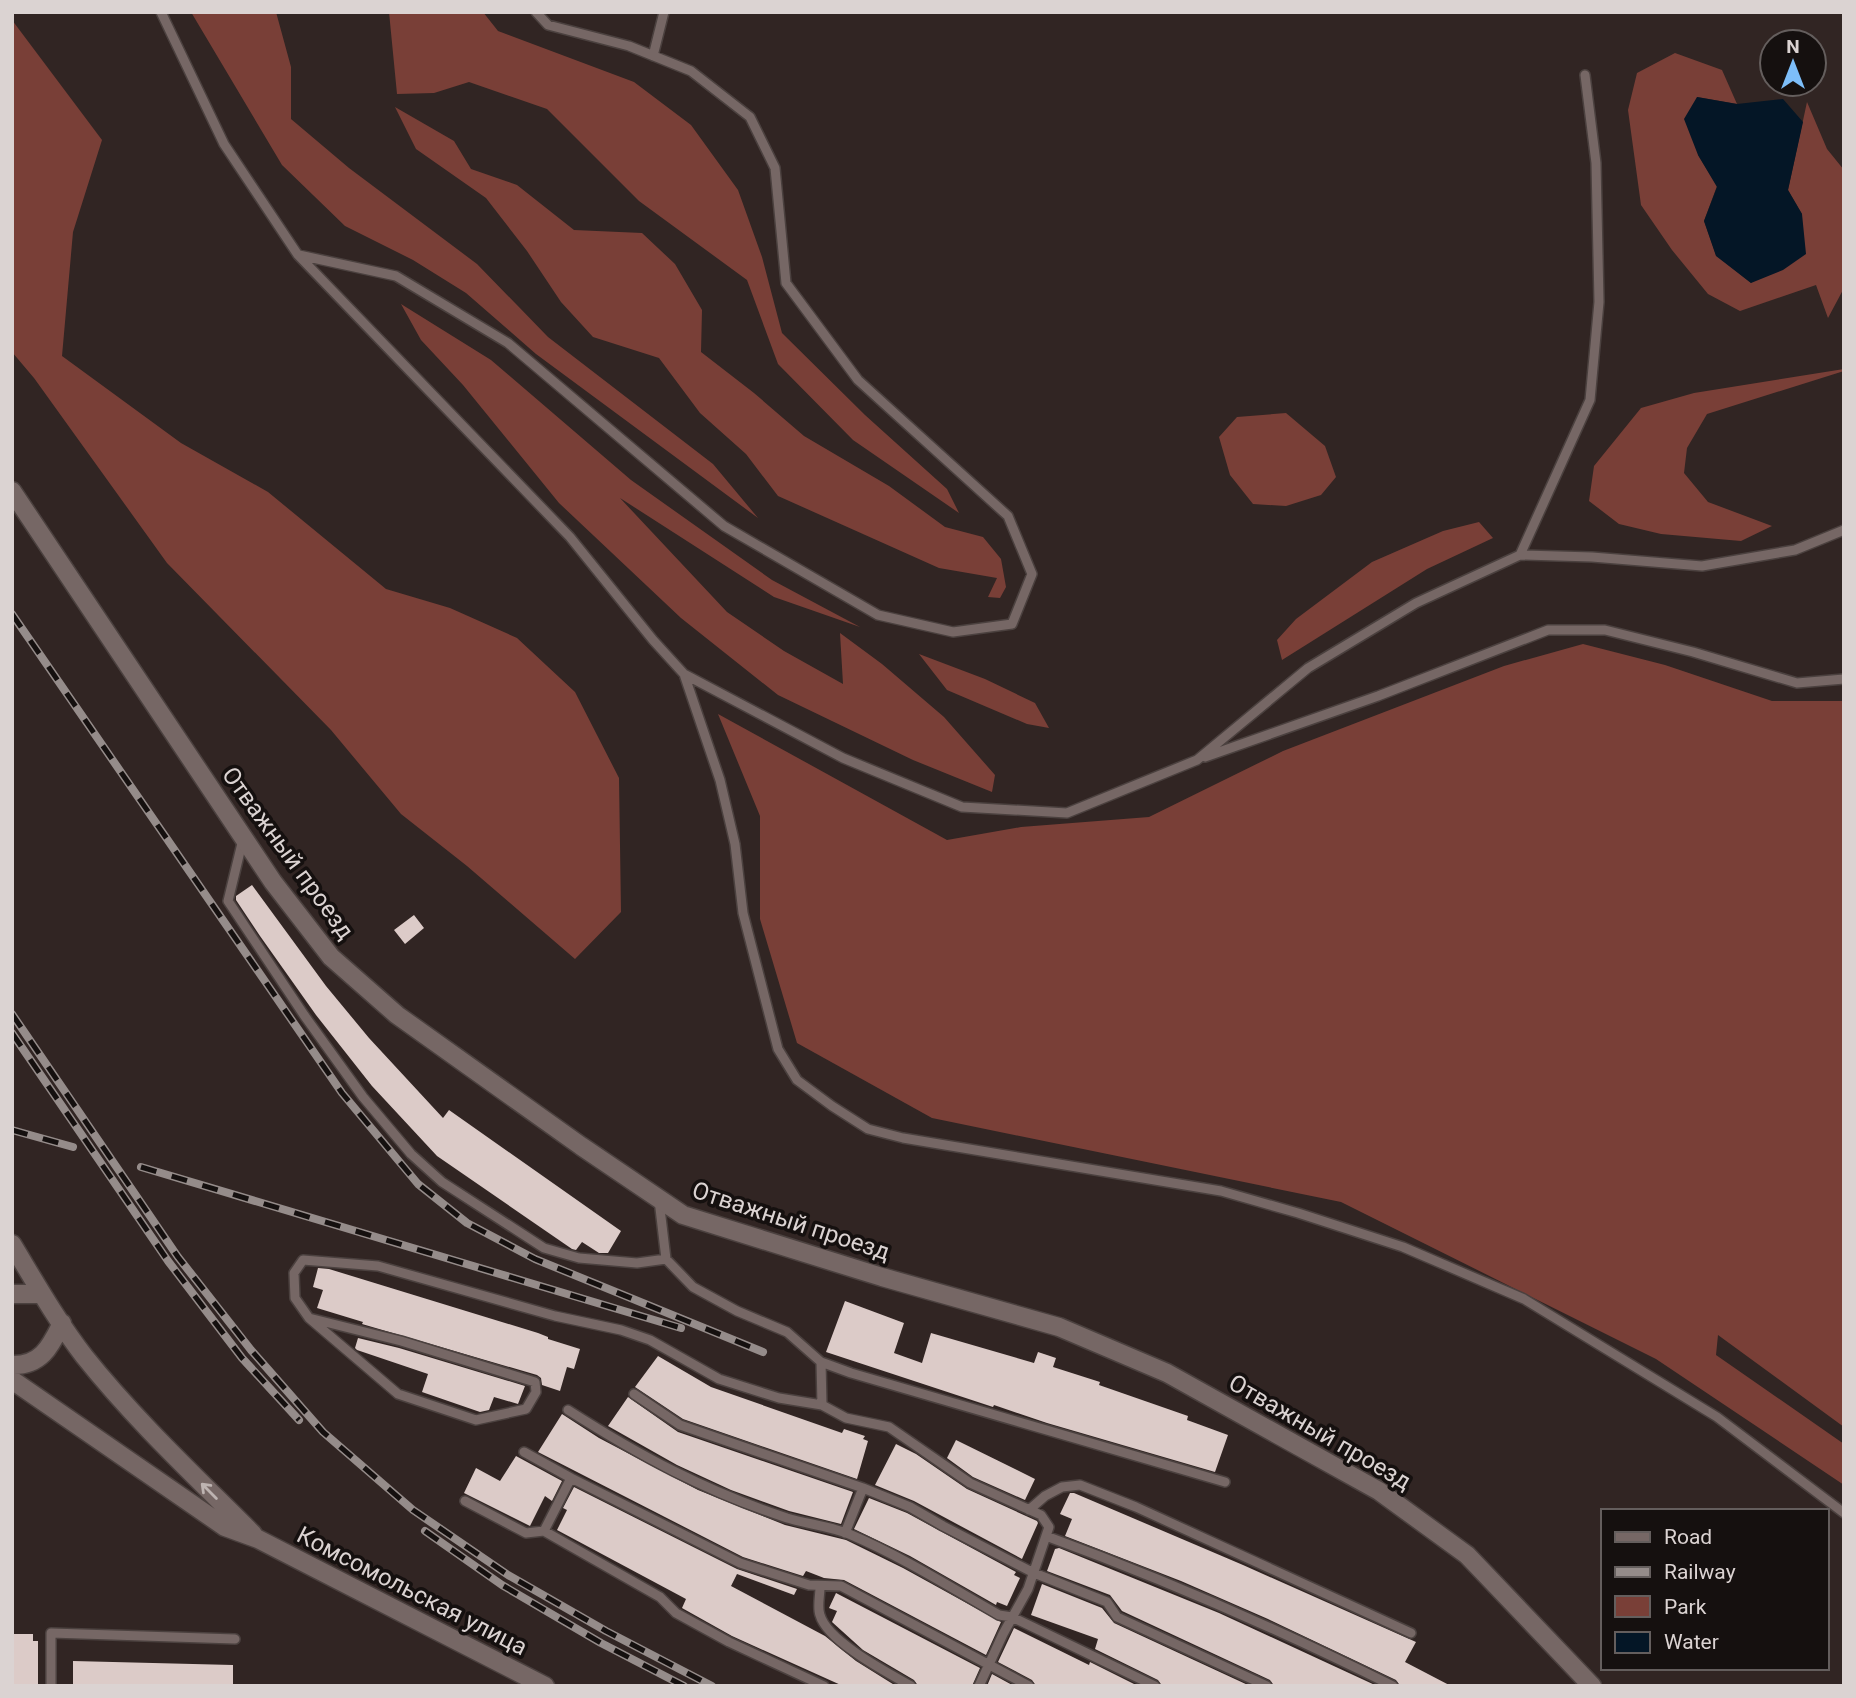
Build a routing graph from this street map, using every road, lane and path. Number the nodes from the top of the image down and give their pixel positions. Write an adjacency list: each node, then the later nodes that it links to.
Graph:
1 (161, 12): 6 (lane)
2 (536, 12): 4 (lane)
3 (664, 12): 4 (lane)
4 (653, 56): 6 (lane)
5 (1585, 75): 9 (lane)
6 (298, 255): 10 (lane)
7 (12, 491): 13 (street, Отважный проезд)
8 (1844, 530): 9 (lane)
9 (1520, 555): 12 (lane)
10 (684, 674): 12 (lane); 33 (lane)
11 (1844, 679): 12 (lane)
12 (1197, 760)
13 (243, 837): 14 (street, Отважный проезд); 16 (lane)
14 (658, 1198): 16 (lane); 53 (street, Отважный проезд)
15 (12, 1244): 18 (street)
16 (666, 1259): 21 (lane)
17 (12, 1294): 18 (street)
18 (42, 1294): 20 (street)
19 (309, 1318): 19 (lane); 25 (lane)
20 (62, 1323): 22 (street); 37 (street, one-way to 20)
21 (821, 1362): 25 (lane); 29 (lane)
22 (12, 1365)
23 (12, 1380): 37 (street)
24 (634, 1394): 30 (lane)
25 (822, 1405): 32 (lane)
26 (568, 1410): 35 (lane)
27 (524, 1452): 28 (lane)
28 (571, 1478): 34 (lane); 39 (lane)
29 (1225, 1482)
30 (863, 1488): 35 (lane); 38 (lane)
31 (465, 1501): 34 (lane)
32 (1029, 1510): 36 (lane); 41 (lane)
33 (1844, 1513)
34 (544, 1531): 46 (lane)
35 (845, 1533): 40 (lane)
36 (1046, 1536): 38 (lane); 52 (lane)
37 (258, 1539): 45 (street, Комсомольская улица)
38 (1034, 1573): 40 (lane); 51 (lane)
39 (820, 1587): 43 (lane); 47 (lane)
40 (1012, 1618): 43 (lane); 50 (lane)
41 (1411, 1633)
42 (235, 1639): 44 (lane)
43 (988, 1665): 48 (lane); 49 (lane)
44 (51, 1686)
45 (545, 1686)
46 (824, 1686)
47 (911, 1686)
48 (979, 1686)
49 (1029, 1686)
50 (1155, 1686)
51 (1267, 1686)
52 (1393, 1686)
53 (1592, 1686)

